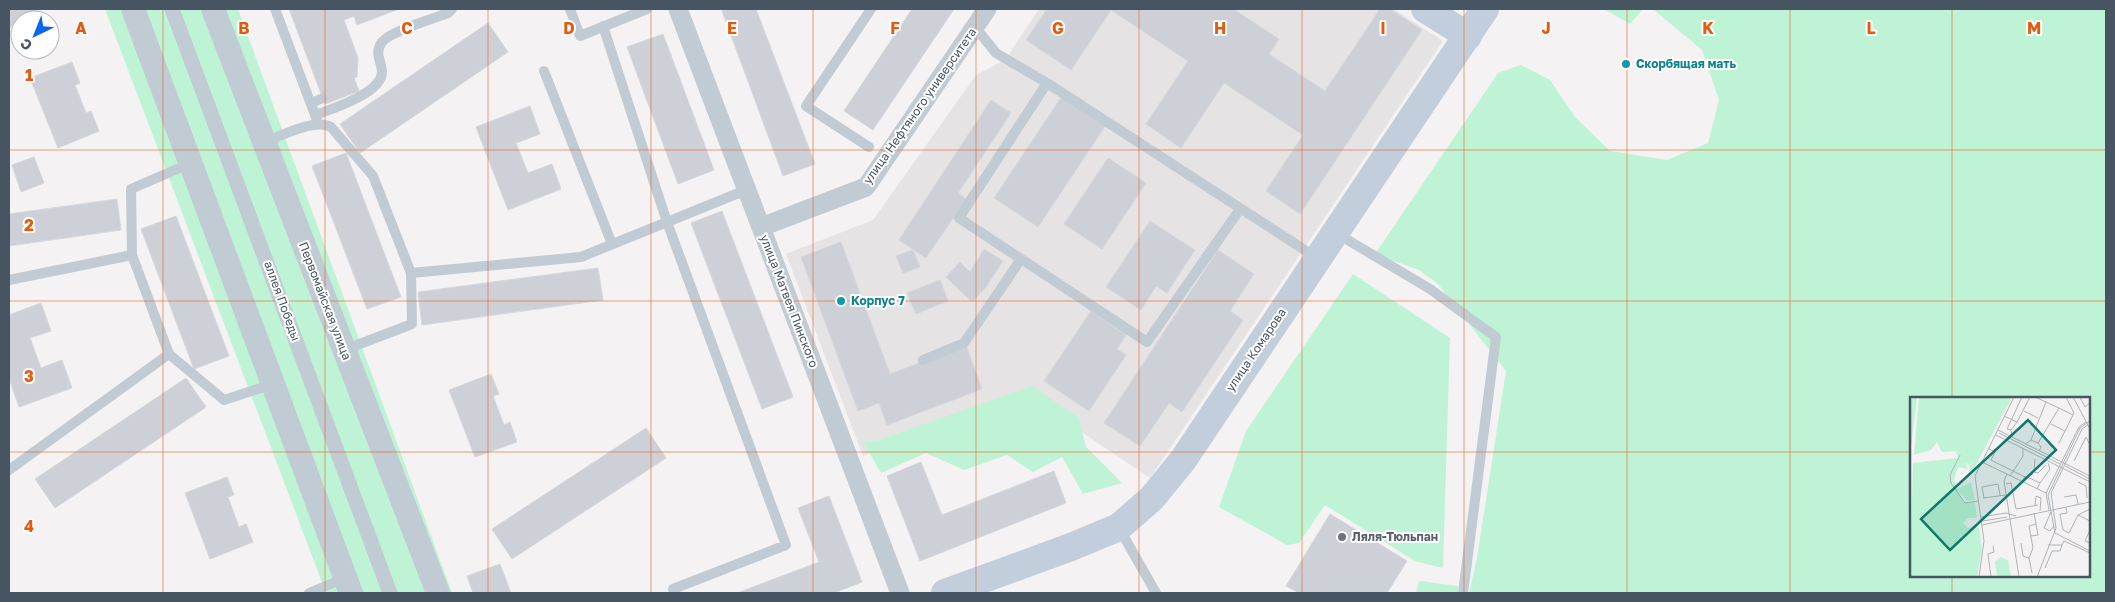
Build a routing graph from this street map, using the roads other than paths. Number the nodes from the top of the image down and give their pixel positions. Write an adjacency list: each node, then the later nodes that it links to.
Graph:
1 (133, 9): 23 (street)
2 (172, 9): 43 (street, аллея Победы)
3 (213, 9): 21 (street, Первомайская улица)
4 (275, 9): 19 (lane)
5 (452, 9): 20 (lane)
6 (570, 9): 13 (lane)
7 (647, 9): 13 (lane)
8 (678, 9): 24 (street, улица Матвея Пинского)
9 (871, 9): 22 (lane)
10 (988, 9): 14 (street, улица Нефтяного университета)
11 (1425, 9): 15 (main road)
12 (1485, 9): 15 (main road, улица Комарова)
13 (603, 26): 26 (lane)
14 (975, 28): 17 (lane); 27 (street, улица Нефтяного университета)
15 (1468, 36): 28 (main road, улица Комарова)
16 (544, 71): 29 (lane)
17 (1047, 83): 25 (lane); 32 (lane)
18 (323, 98): 19 (lane)
19 (311, 103): 20 (lane)
20 (317, 119): 21 (lane); 33 (lane)
21 (264, 142): 35 (street, Первомайская улица)
22 (869, 147)
23 (191, 163): 30 (lane); 38 (street)
24 (746, 190): 26 (lane); 27 (street, улица Матвея Пинского)
25 (1240, 209): 31 (lane); 32 (lane)
26 (667, 222): 29 (lane); 45 (lane)
27 (761, 227): 46 (street, улица Матвея Пинского)
28 (1335, 232): 31 (main road, улица Комарова); 49 (lane)
29 (612, 244): 33 (lane)
30 (132, 256): 34 (lane); 36 (lane)
31 (1318, 258): 40 (main road, улица Комарова)
32 (1021, 259): 37 (lane)
33 (412, 272): 35 (lane)
34 (9, 280)
35 (344, 350): 44 (street, Первомайская улица)
36 (169, 354): 38 (lane); 39 (lane)
37 (923, 360)
38 (273, 384): 41 (street)
39 (9, 470)
40 (1119, 527): 47 (main road, улица Комарова); 48 (lane)
41 (348, 586): 42 (lane)
42 (309, 593)
43 (390, 593)
44 (438, 593)
45 (674, 593)
46 (900, 593)
47 (945, 593)
48 (1156, 593)
49 (1463, 593)

